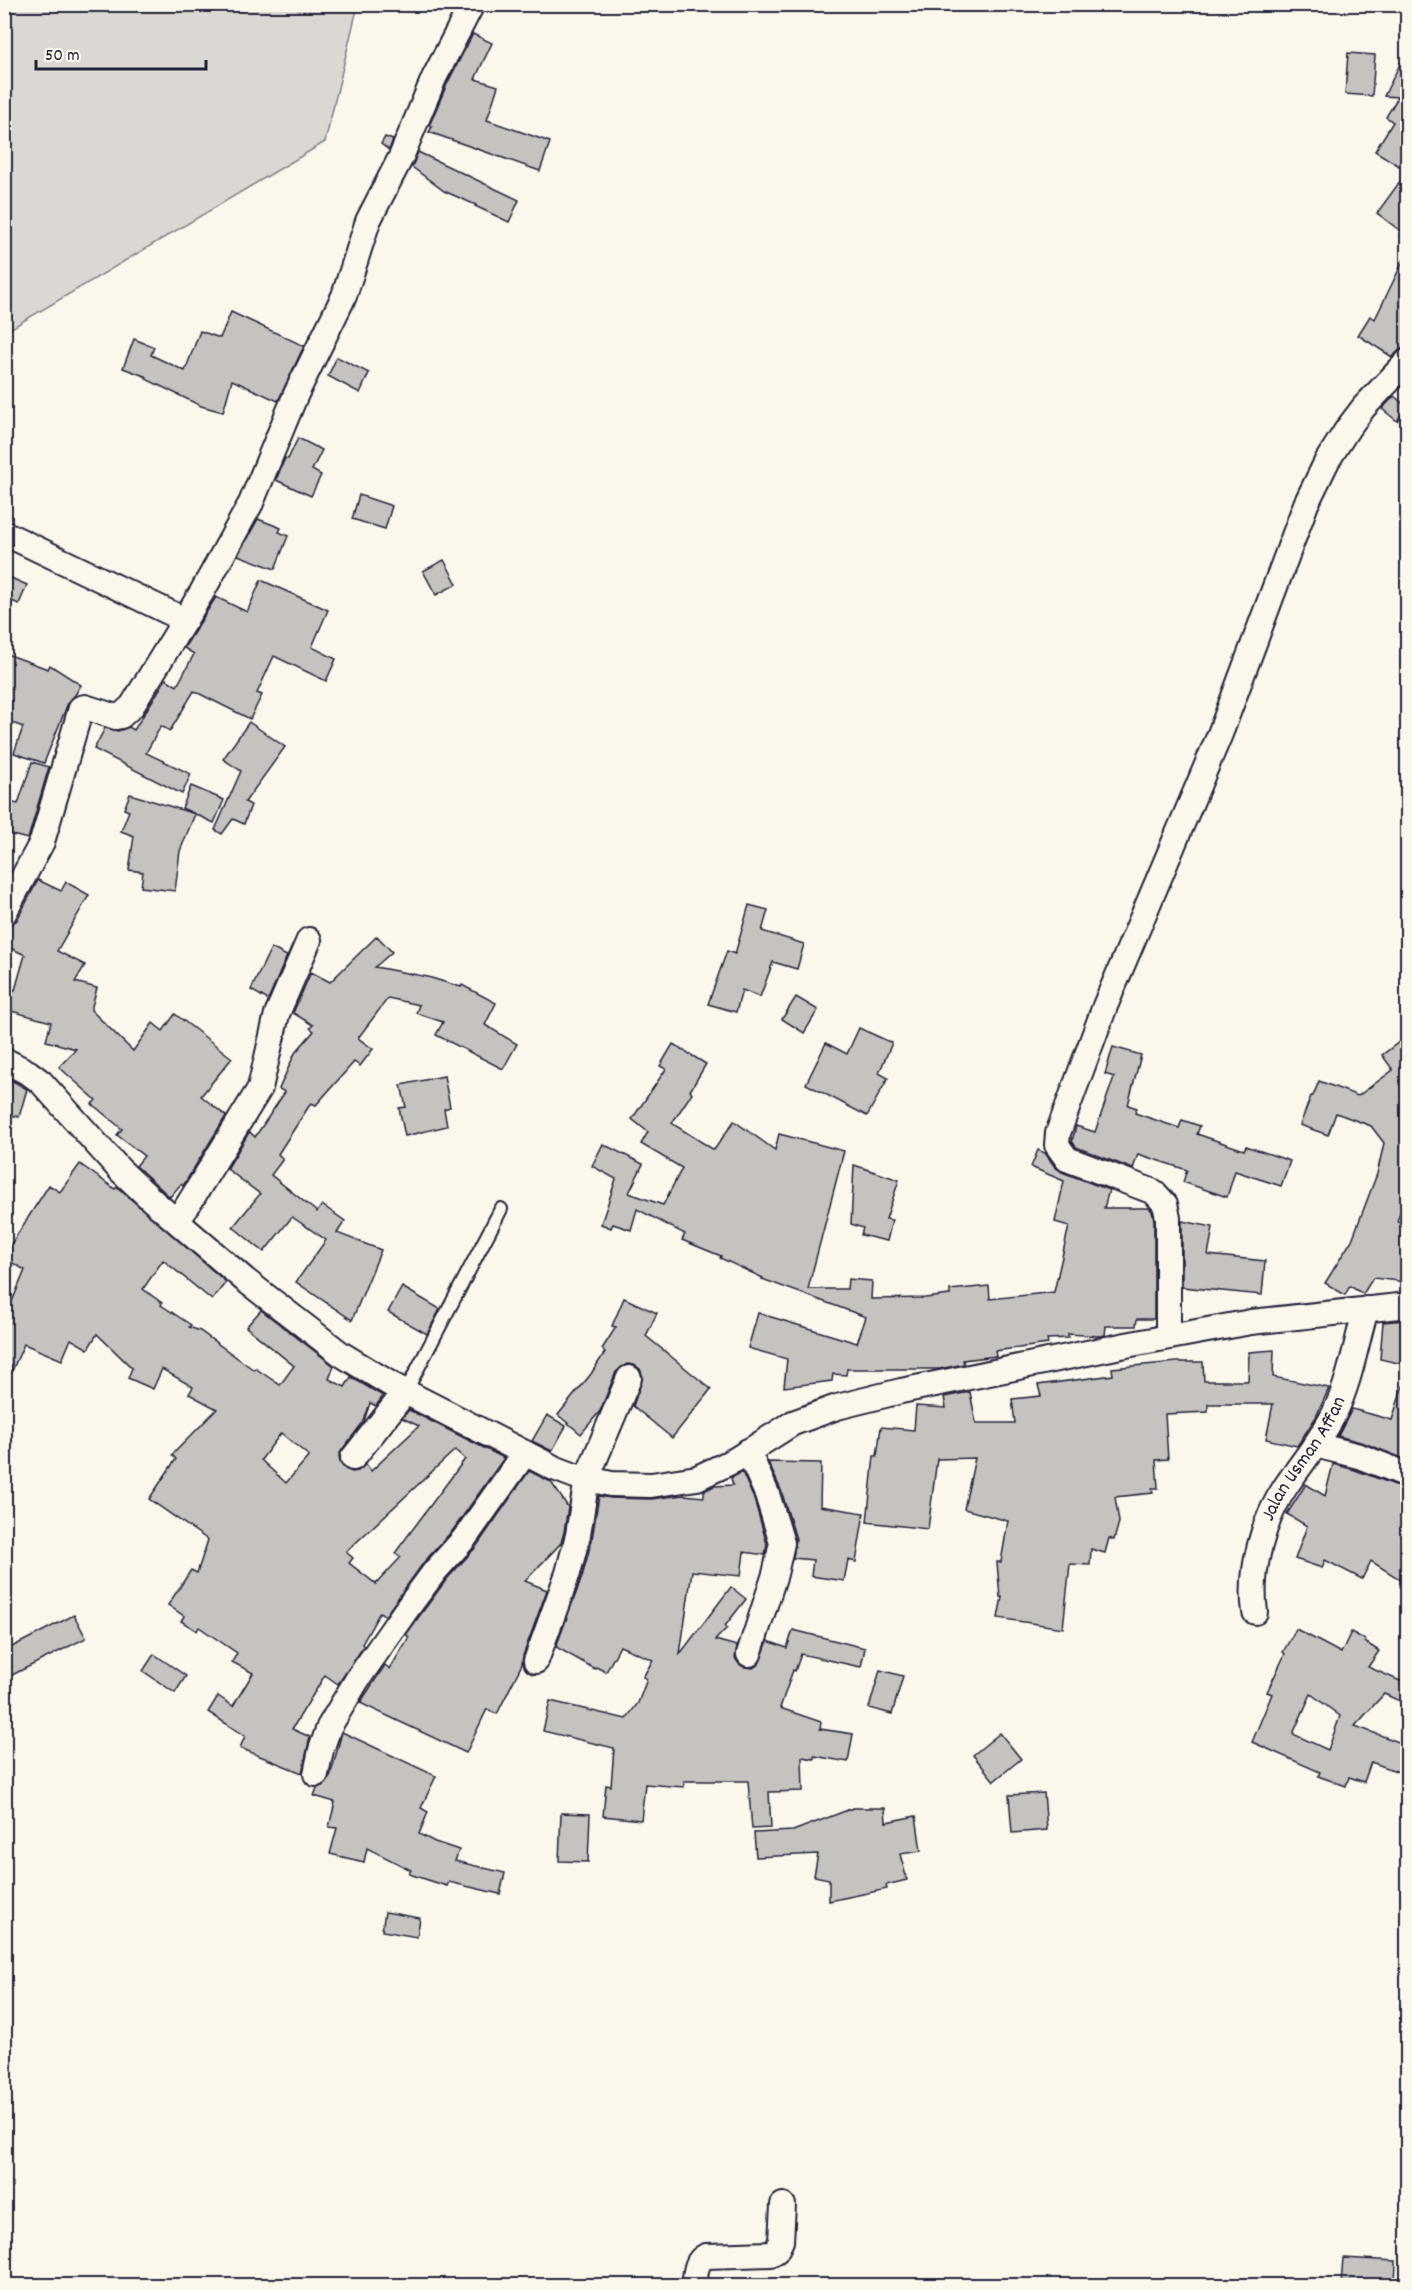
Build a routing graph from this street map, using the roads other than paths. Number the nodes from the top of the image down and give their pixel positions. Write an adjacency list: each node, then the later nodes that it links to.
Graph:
1 (472, 4): 4 (street)
2 (1407, 361): 12 (street)
3 (4, 533): 4 (street)
4 (185, 620): 5 (street)
5 (4, 913)
6 (309, 940): 9 (street)
7 (4, 1060): 9 (street)
8 (501, 1209): 14 (lane)
9 (178, 1221): 14 (street)
10 (1407, 1305): 11 (street)
11 (1366, 1309): 12 (street); 15 (street, Jalan Usman Affan)
12 (1168, 1337): 16 (street)
13 (629, 1378): 20 (street)
14 (406, 1391): 17 (street); 18 (street)
15 (1315, 1446): 19 (street); 21 (street, Jalan Usman Affan)
16 (748, 1451): 20 (street); 22 (street)
17 (525, 1452): 20 (street); 24 (street)
18 (353, 1458)
19 (1407, 1475)
20 (587, 1478): 23 (street)
21 (1255, 1612)
22 (749, 1654)
23 (536, 1661)
24 (316, 1774)
25 (783, 2205): 26 (street)
26 (694, 2286)

